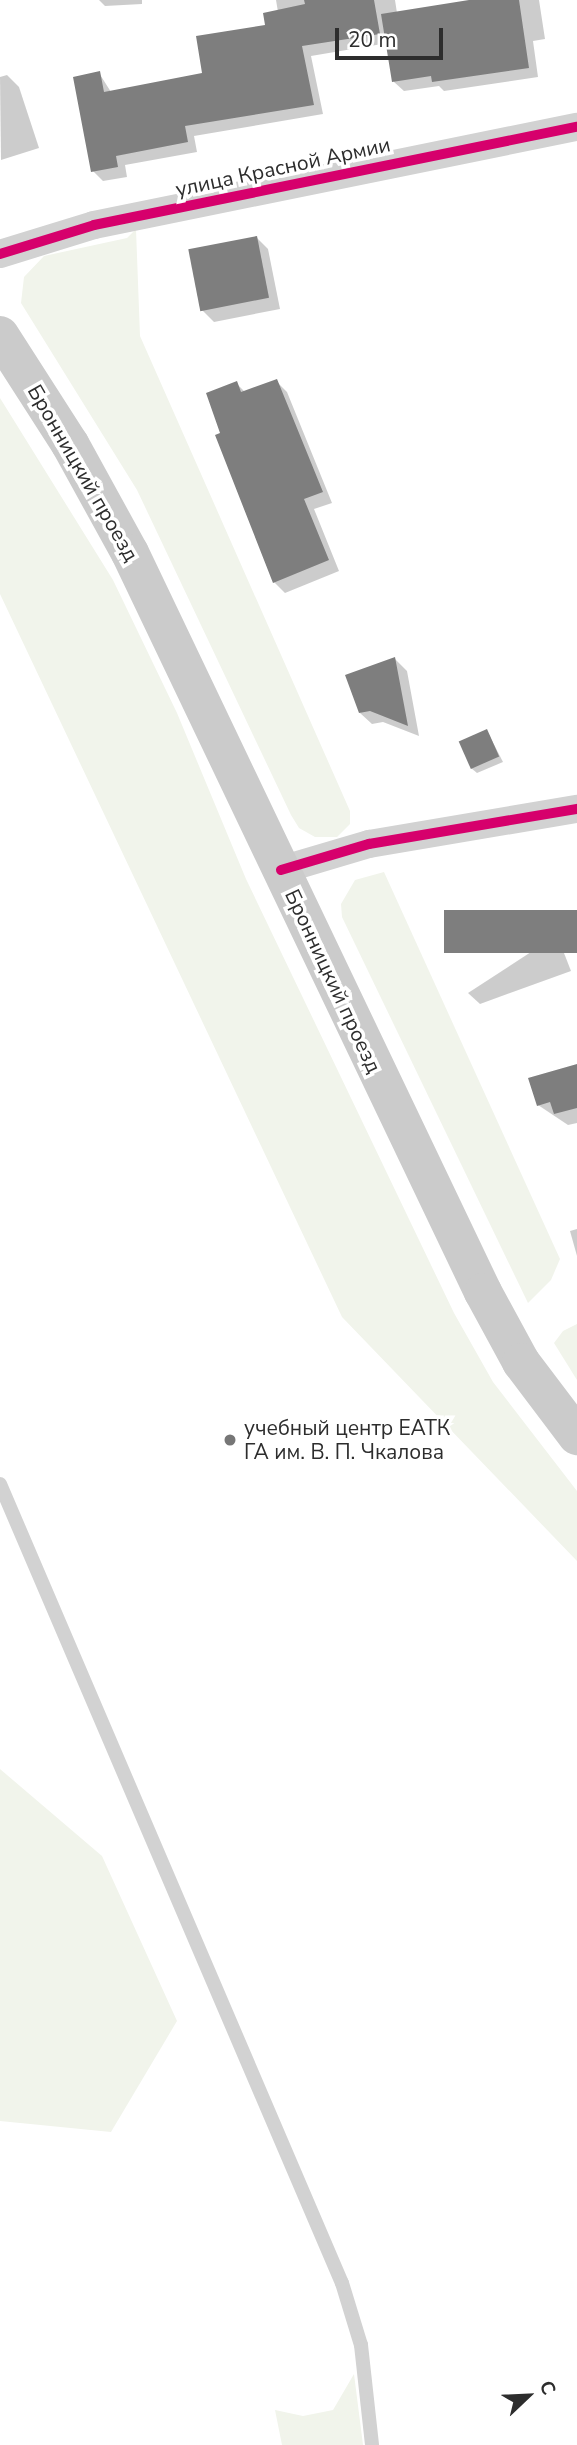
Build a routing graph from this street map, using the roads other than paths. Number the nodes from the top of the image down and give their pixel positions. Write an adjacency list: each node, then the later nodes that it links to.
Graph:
1 (577, 127): 2 (street, улица Красной Армии)
2 (0, 254)
3 (0, 335): 5 (main road, Бронницкий проезд)
4 (577, 809): 5 (street)
5 (281, 870): 6 (main road, Бронницкий проезд)
6 (577, 1436)
7 (0, 1485): 8 (lane)
8 (372, 2445)

